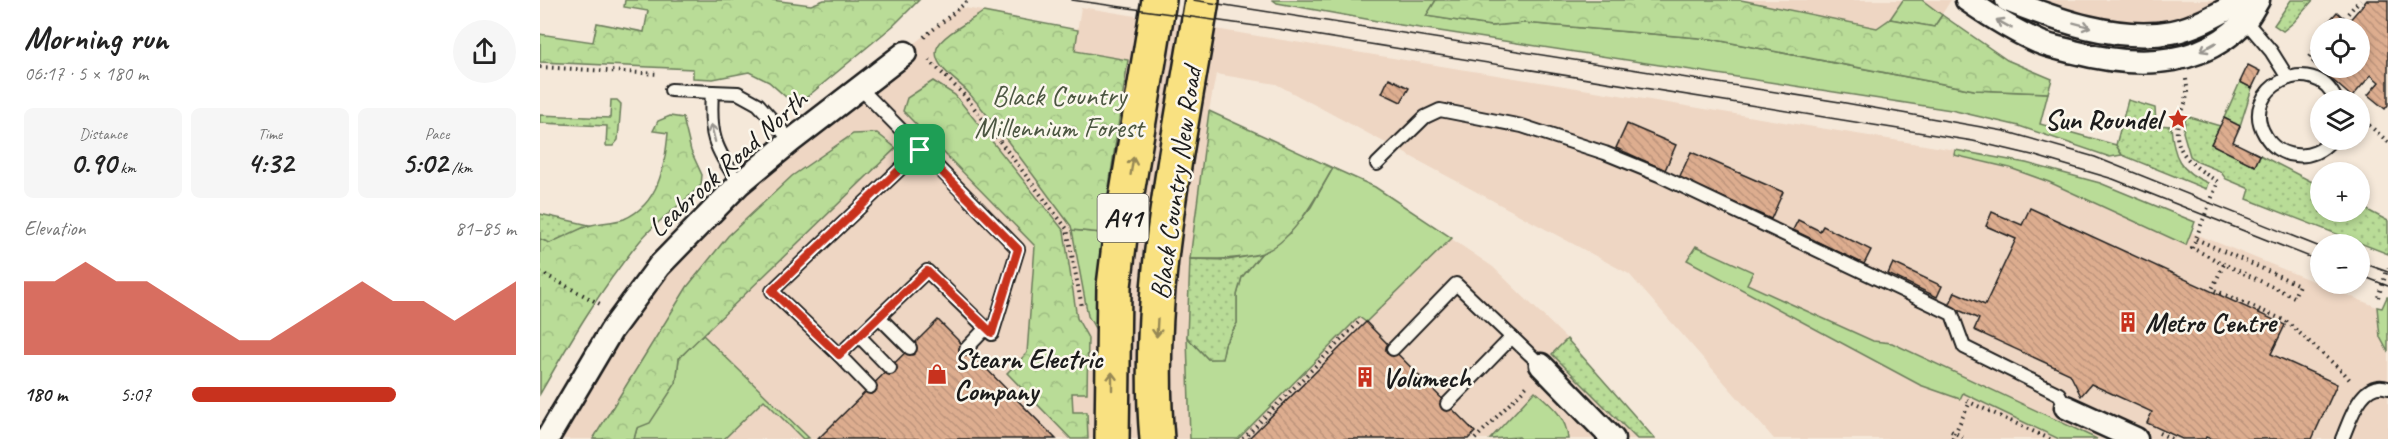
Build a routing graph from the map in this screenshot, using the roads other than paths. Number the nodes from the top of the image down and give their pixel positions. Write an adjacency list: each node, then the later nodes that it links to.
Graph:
1 (1159, 0): 34 (highway, Black Country New Road / A41, one-way to 1)
2 (1202, 0): 35 (highway, Black Country New Road / A41, one-way to 35)
3 (2007, 0): 6 (street, one-way to 6)
4 (2258, 0): 6 (street)
5 (1971, 1): 6 (street, one-way to 5)
6 (2241, 9): 8 (lane)
7 (910, 49): 9 (street, Leabrook Road North)
8 (2288, 78): 11 (lane); 15 (lane)
9 (859, 87): 13 (street, Leabrook Road North); 14 (lane)
10 (671, 90): 12 (lane)
11 (2329, 90)
12 (711, 92): 13 (lane); 17 (lane, one-way to 12)
13 (791, 141): 17 (street, Leabrook Road North)
14 (920, 150): 19 (lane); 25 (lane)
15 (2320, 150)
16 (1377, 164): 31 (lane)
17 (739, 184): 33 (street, Leabrook Road North)
18 (879, 317): 19 (lane); 20 (lane); 22 (lane)
19 (986, 328): 23 (lane)
20 (859, 336): 25 (lane); 26 (lane)
21 (1512, 337): 24 (lane); 27 (lane); 30 (lane)
22 (910, 348)
23 (966, 349)
24 (1393, 350)
25 (839, 355): 28 (lane)
26 (890, 368)
27 (1537, 373): 32 (street)
28 (870, 387)
29 (2388, 388): 37 (lane)
30 (1447, 404)
31 (2066, 407): 36 (street)
32 (1610, 438)
33 (547, 439)
34 (1112, 439)
35 (1157, 439)
36 (2136, 439)
37 (2342, 439)

